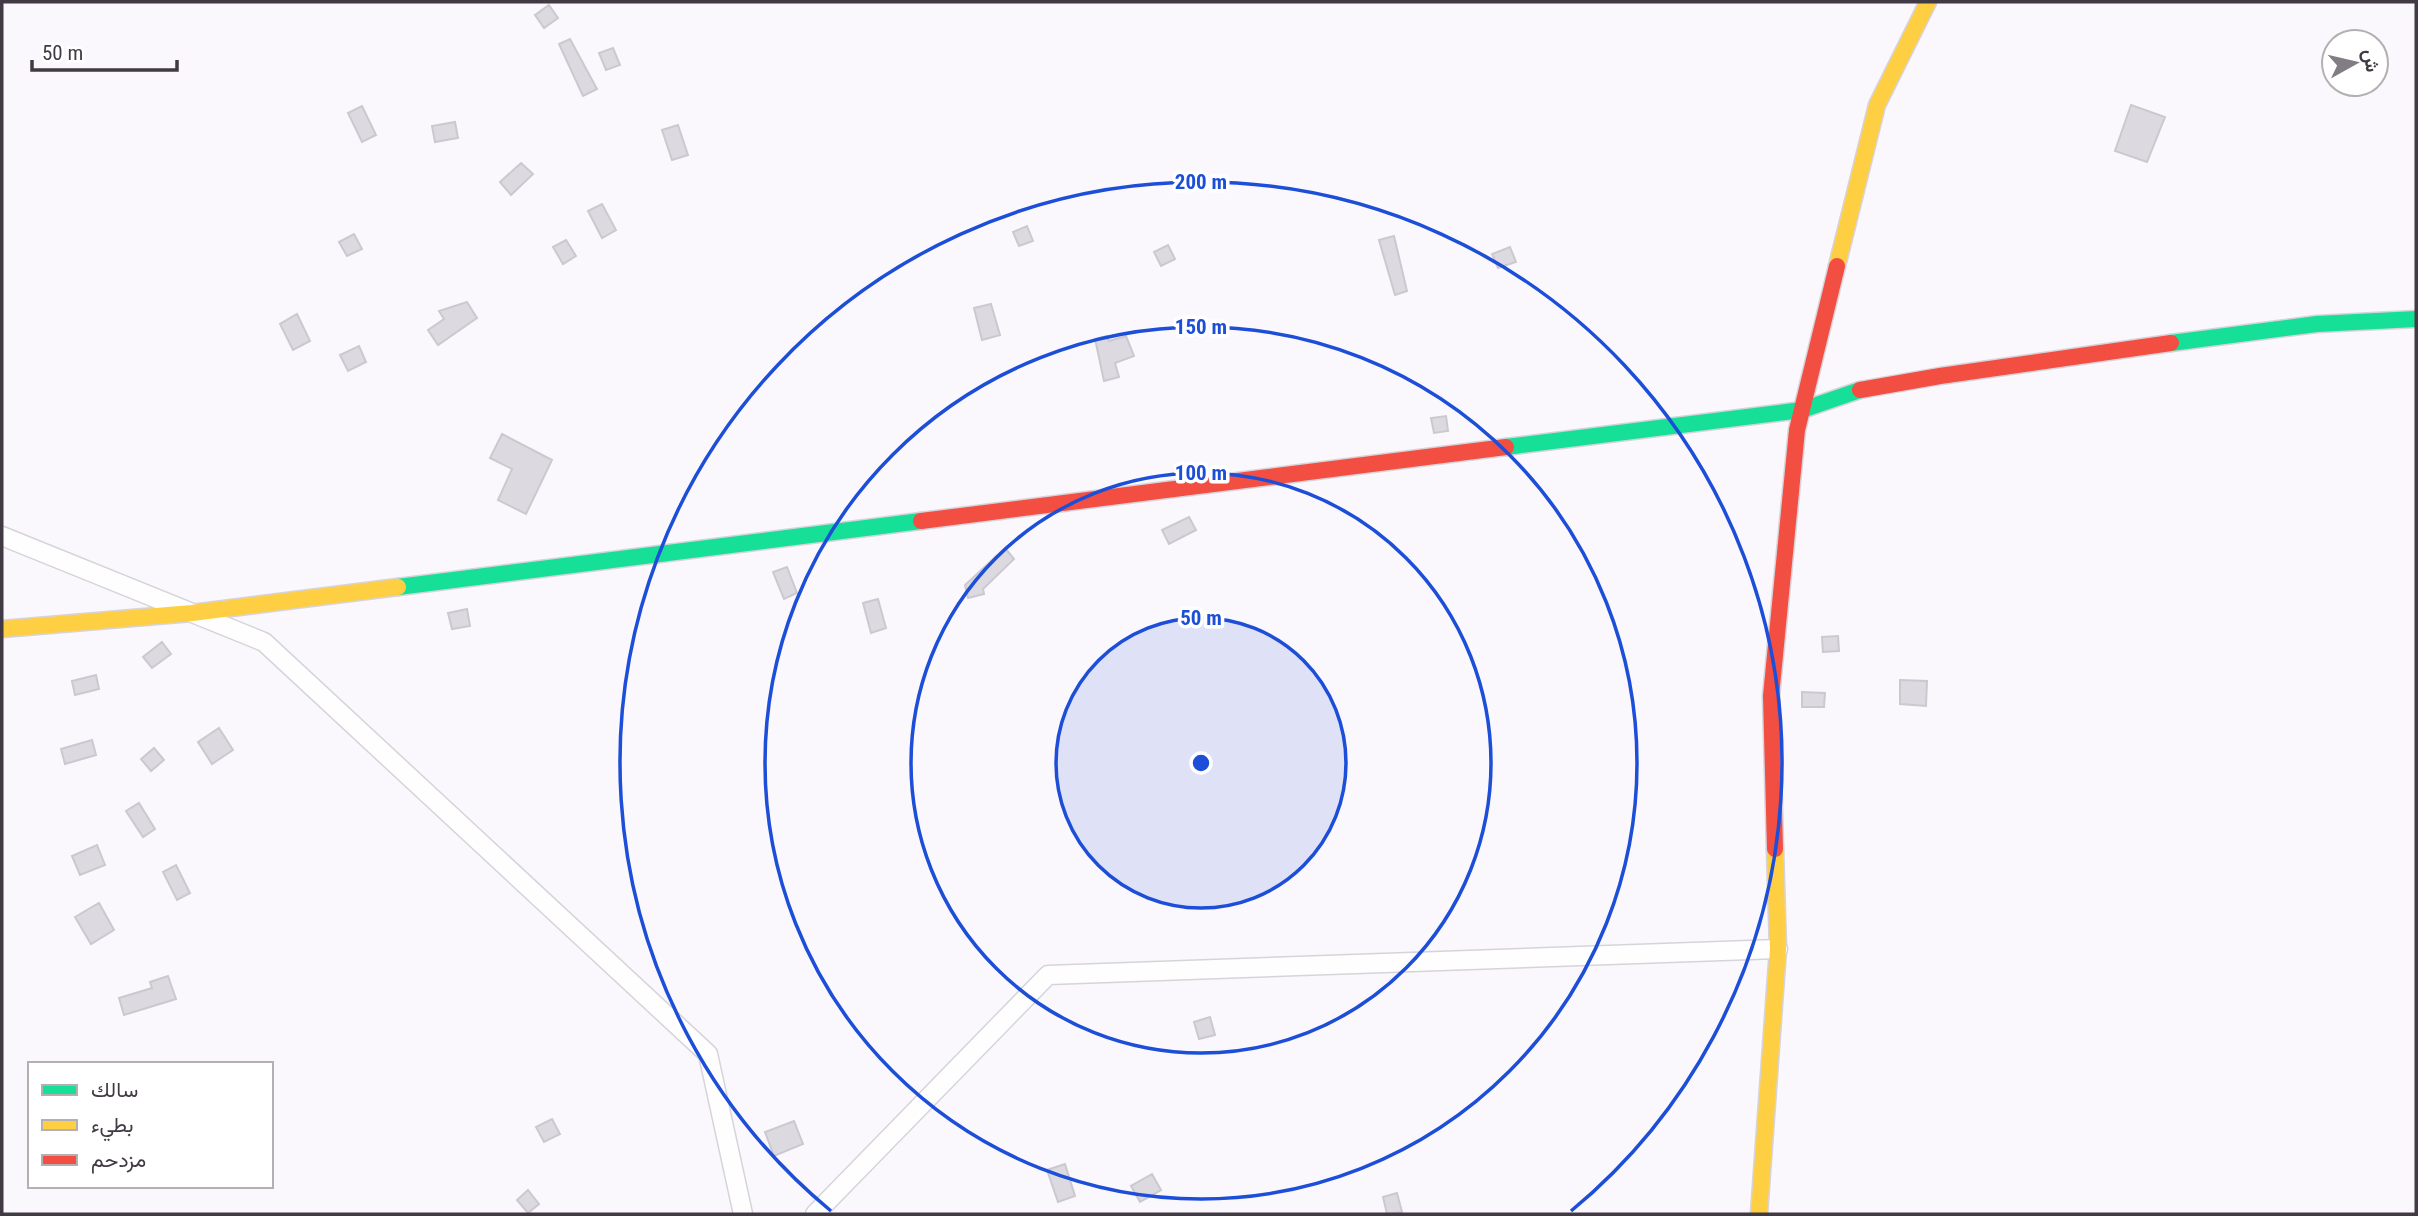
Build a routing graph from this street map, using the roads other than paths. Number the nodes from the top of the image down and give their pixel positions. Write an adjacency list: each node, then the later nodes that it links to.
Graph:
1 (1928, 2): 3 (street)
2 (2416, 319): 3 (street)
3 (1802, 410): 5 (street); 7 (street)
4 (2, 536): 5 (street)
5 (192, 613): 6 (street); 8 (street)
6 (2, 629)
7 (1778, 949): 9 (street); 10 (street)
8 (743, 1214)
9 (815, 1214)
10 (1759, 1214)

